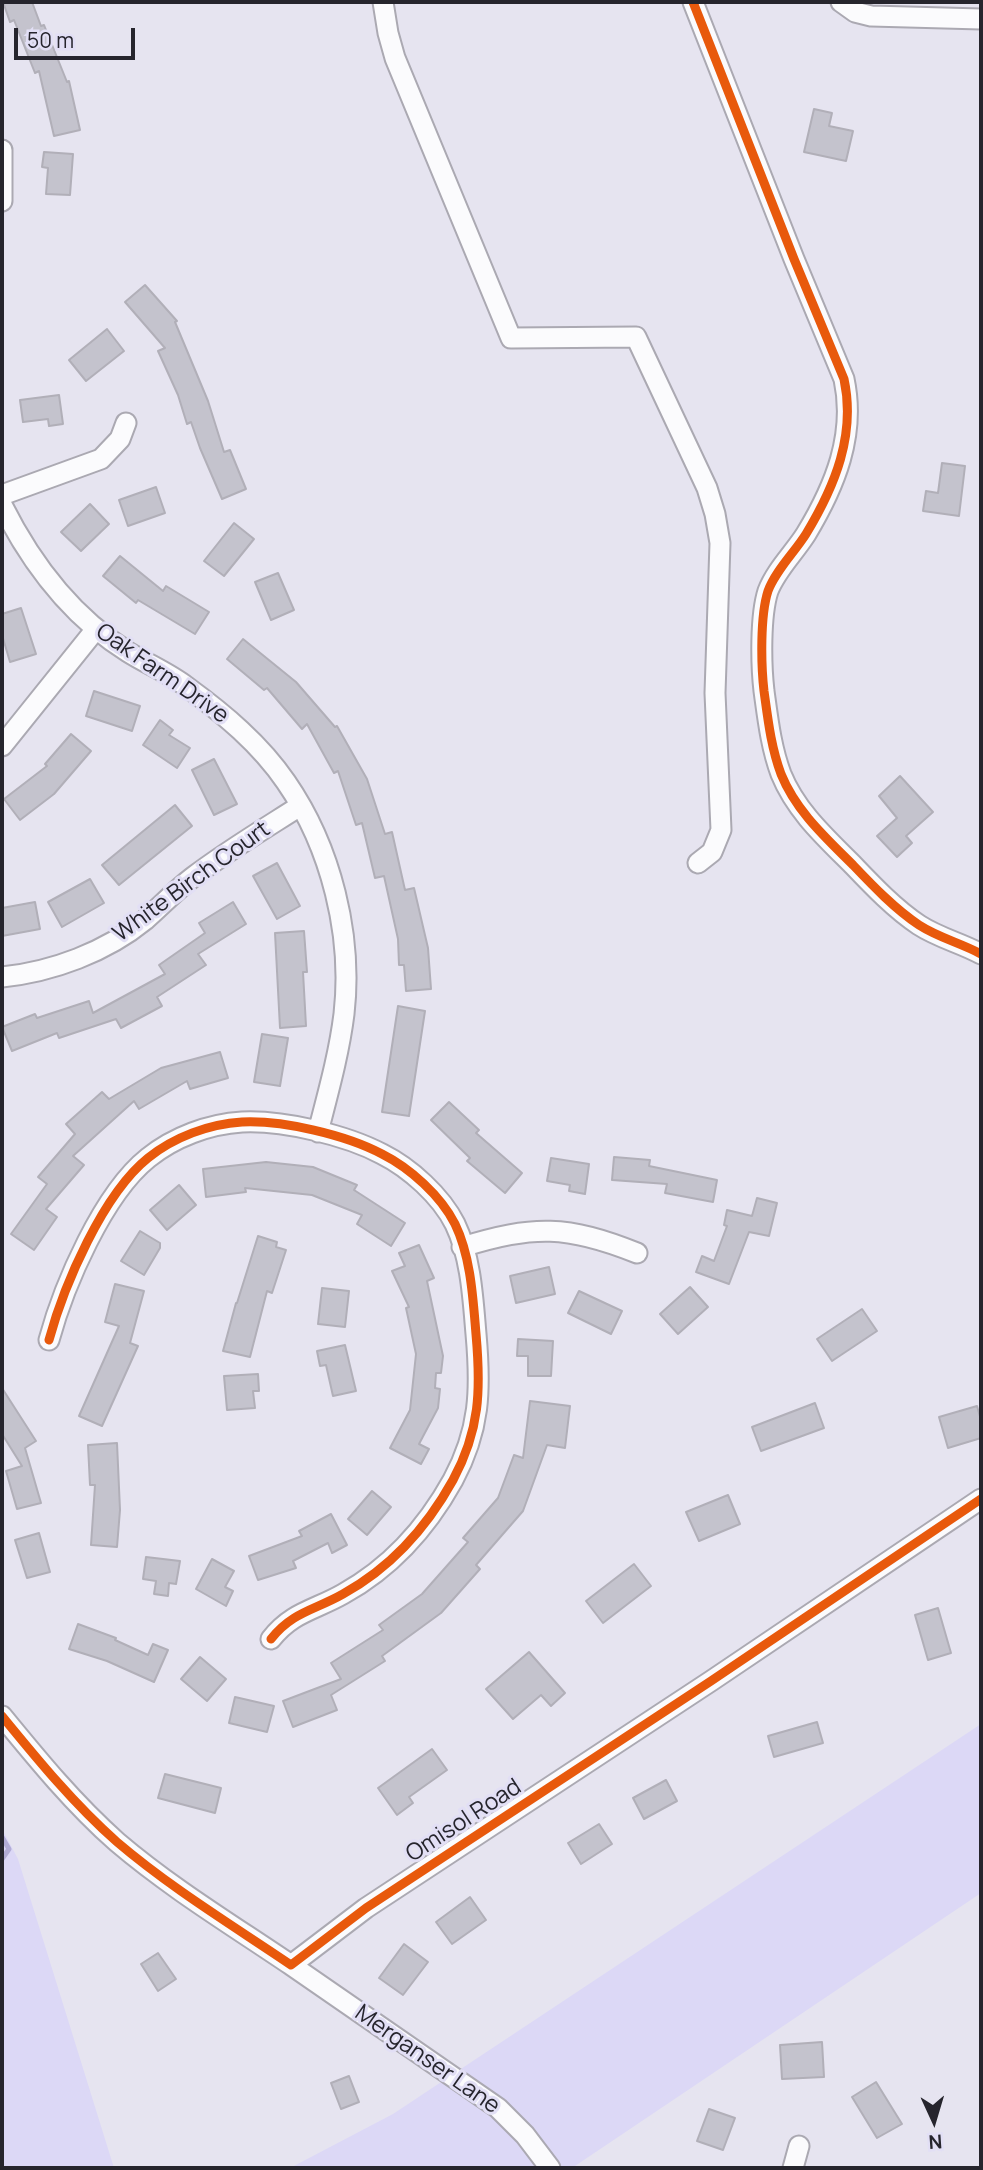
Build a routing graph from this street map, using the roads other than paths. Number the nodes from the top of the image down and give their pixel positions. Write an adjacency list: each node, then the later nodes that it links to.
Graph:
1 (383, 2): 13 (street)
2 (693, 2): 14 (street)
3 (841, 2): 4 (street)
4 (981, 19)
5 (2, 150): 6 (street)
6 (2, 201)
7 (126, 423): 8 (street)
8 (2, 495)
9 (2, 505): 10 (street, Oak Farm Drive)
10 (96, 629): 11 (street); 12 (street, Oak Farm Drive)
11 (2, 746)
12 (300, 806): 15 (street, White Birch Court); 16 (street, Oak Farm Drive)
13 (698, 863)
14 (981, 954)
15 (2, 977)
16 (318, 1132): 17 (street); 19 (street)
17 (462, 1247): 18 (street); 21 (street)
18 (637, 1254)
19 (49, 1339)
20 (981, 1499): 23 (street, Omisol Road)
21 (271, 1639)
22 (2, 1716): 23 (street)
23 (291, 1965): 25 (street, Merganser Lane)
24 (799, 2146): 26 (street)
25 (550, 2168)
26 (793, 2168)

